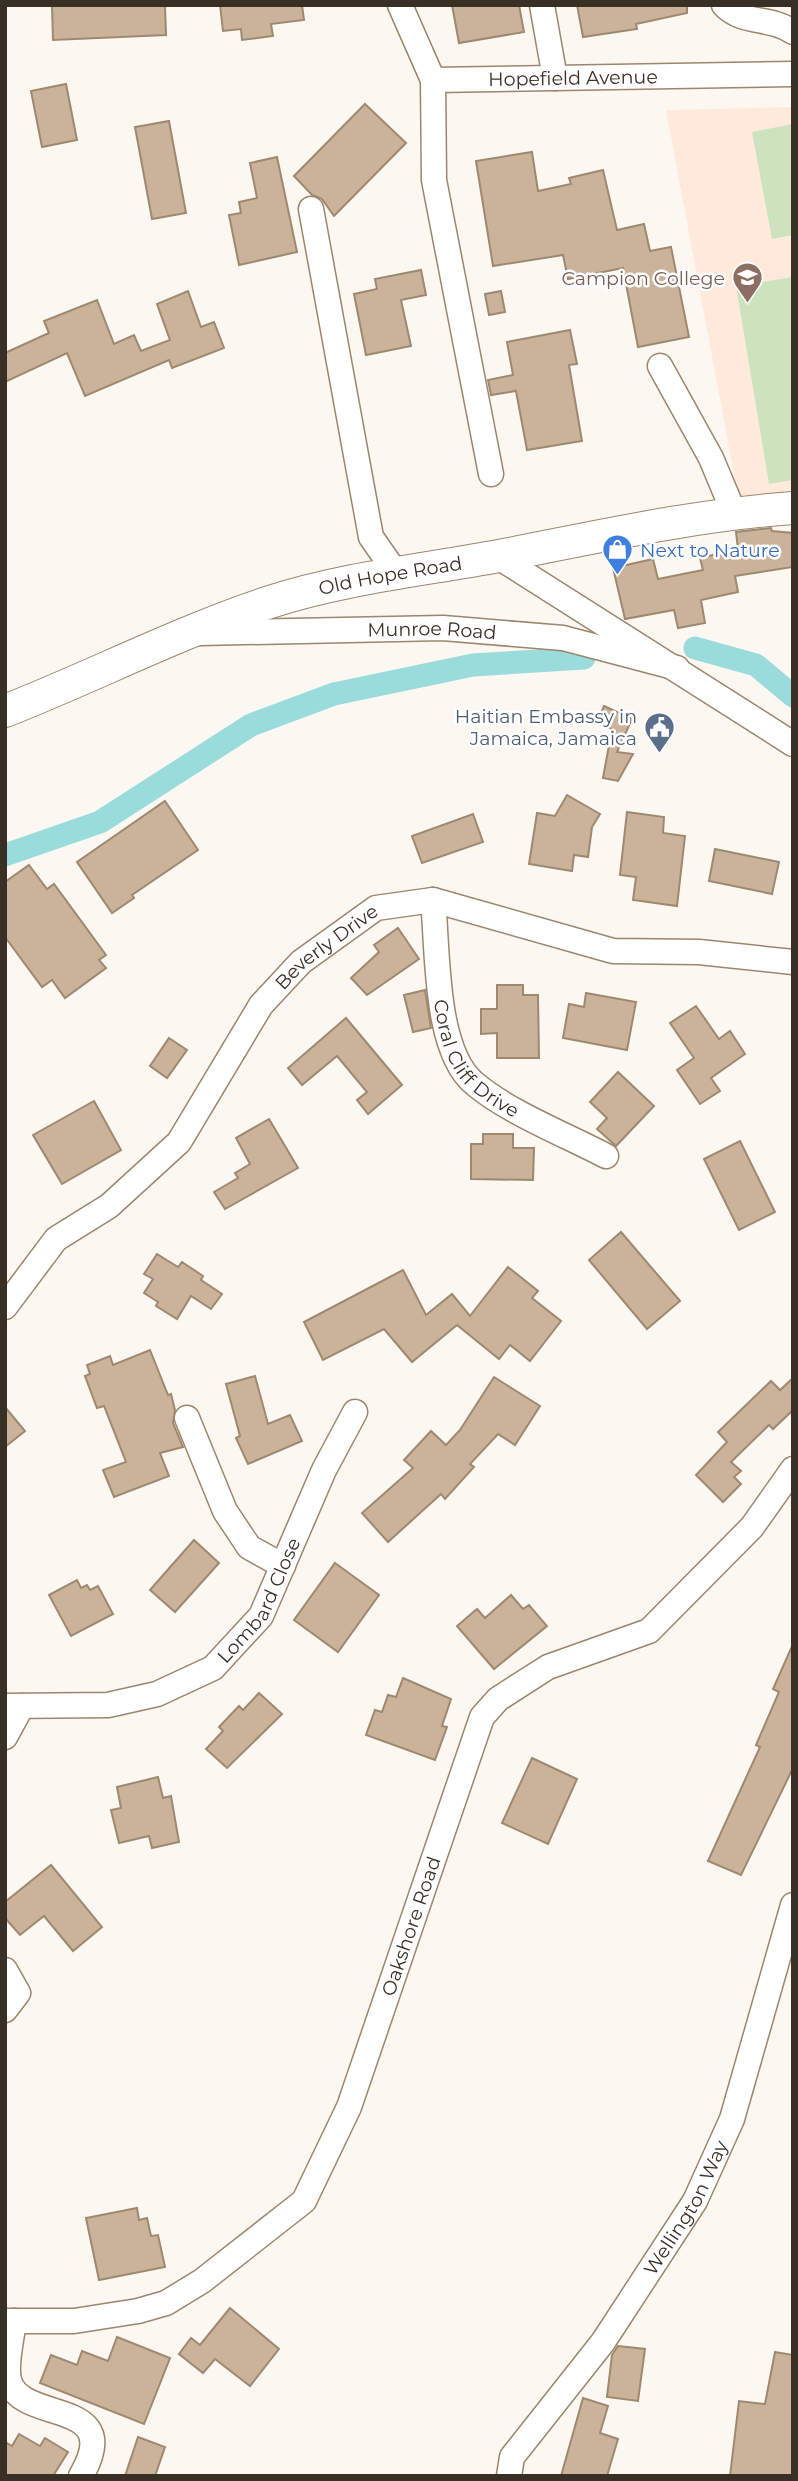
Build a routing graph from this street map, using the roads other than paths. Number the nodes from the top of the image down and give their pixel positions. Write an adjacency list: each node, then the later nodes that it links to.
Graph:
1 (400, 5): 7 (street)
2 (542, 5): 6 (street)
3 (724, 5): 4 (street)
4 (793, 32)
5 (793, 75): 6 (street, Hopefield Avenue)
6 (555, 78): 7 (street, Hopefield Avenue)
7 (433, 80): 10 (street)
8 (311, 209): 14 (street)
9 (660, 366): 12 (street)
10 (491, 474)
11 (793, 509): 12 (main road, Old Hope Road)
12 (734, 513): 13 (main road, Old Hope Road)
13 (497, 556): 14 (main road, Old Hope Road); 16 (street, Munroe Road)
14 (396, 573): 15 (main road, Old Hope Road)
15 (182, 633): 16 (street, Munroe Road); 17 (main road, Old Hope Road)
16 (677, 668): 18 (street, Munroe Road)
17 (5, 711)
18 (793, 744)
19 (433, 900): 20 (street, Beverly Drive); 21 (street, Coral Cliff Drive); 22 (street, Beverly Drive)
20 (793, 962)
21 (606, 1156)
22 (5, 1307)
23 (355, 1412): 26 (street, Lombard Close)
24 (187, 1418): 26 (street)
25 (793, 1469): 32 (street, Oakshore Road)
26 (283, 1566): 27 (street, Lombard Close)
27 (13, 1706): 28 (street)
28 (5, 1737)
29 (793, 1905): 34 (street, Wellington Way)
30 (5, 1970): 31 (street)
31 (5, 2010)
32 (10, 2321): 33 (street)
33 (81, 2476)
34 (509, 2476)

